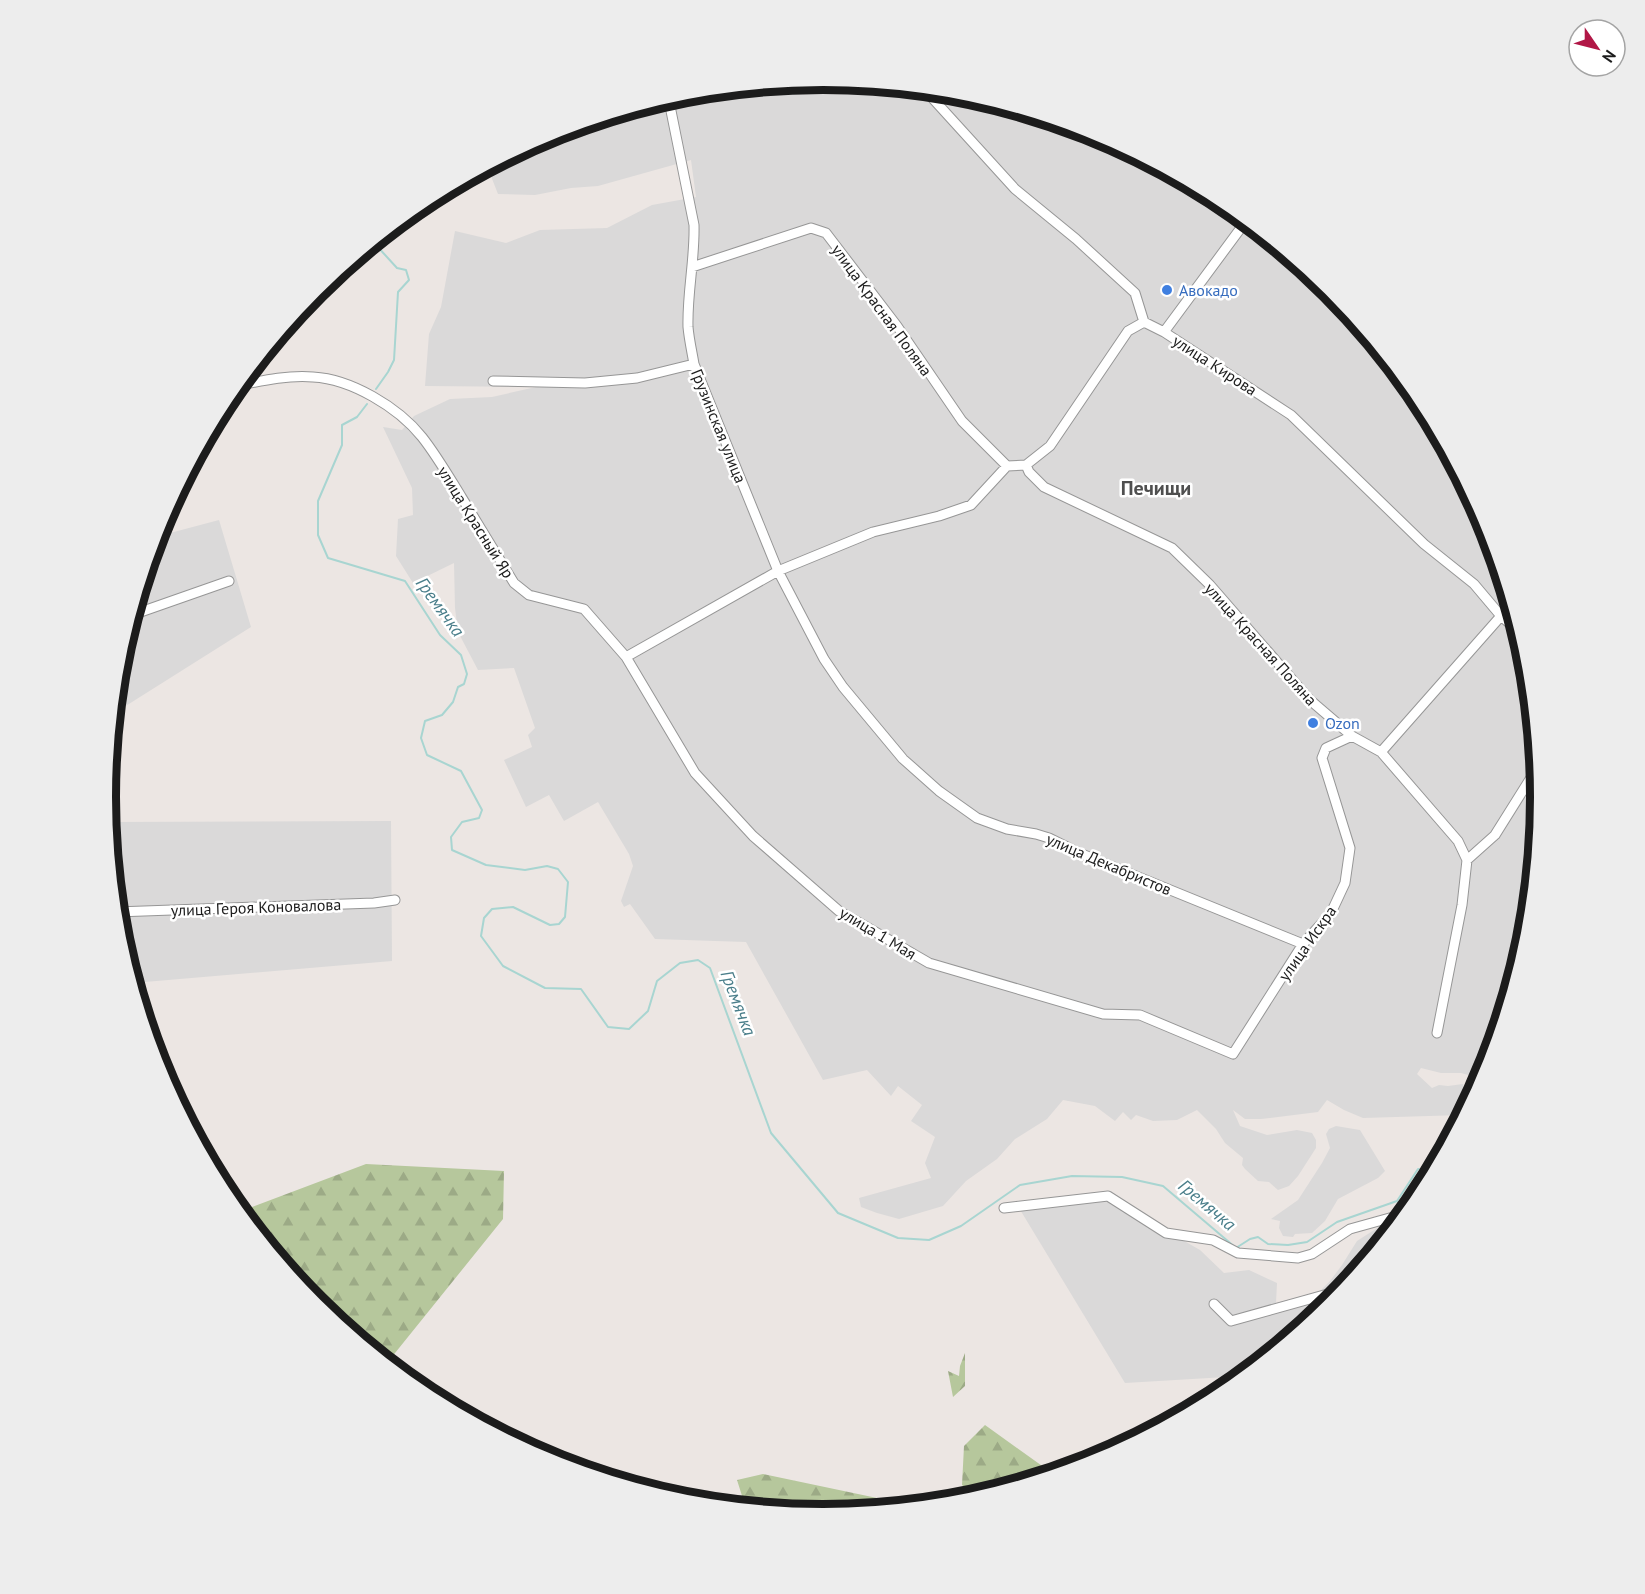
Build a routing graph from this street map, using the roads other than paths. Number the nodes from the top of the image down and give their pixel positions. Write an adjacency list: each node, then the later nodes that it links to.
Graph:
1 (933, 99): 5 (street)
2 (670, 107): 4 (street, Грузинская улица)
3 (1241, 228): 6 (street)
4 (692, 267): 7 (street, Грузинская улица); 11 (street, улица Красная Поляна)
5 (1144, 322): 6 (street, улица Кирова); 10 (street)
6 (1164, 332): 16 (street, улица Кирова)
7 (694, 364): 8 (street); 12 (street, Грузинская улица)
8 (494, 381)
9 (250, 383): 18 (street, улица Красный Яр)
10 (1026, 465): 11 (street); 19 (street, улица Красная Поляна)
11 (1007, 466): 12 (street)
12 (778, 571): 18 (street); 25 (street, улица Декабристов)
13 (229, 581): 14 (street)
14 (141, 612)
15 (1504, 612): 16 (street)
16 (1501, 616): 17 (street, улица Кирова); 20 (street)
17 (1507, 621)
18 (626, 657): 27 (street, улица 1 Мая)
19 (1352, 736): 20 (street, улица Красная Поляна); 25 (street, улица Искра)
20 (1382, 752): 22 (street, улица Красная Поляна)
21 (1529, 780): 22 (street)
22 (1467, 861): 26 (street)
23 (395, 900): 24 (street, улица Героя Коновалова)
24 (125, 912)
25 (1303, 944): 27 (street, улица Искра)
26 (1437, 1033)
27 (1233, 1054)
28 (1004, 1208): 29 (street)
29 (1390, 1218)
30 (1324, 1295): 31 (street)
31 (1214, 1304)

